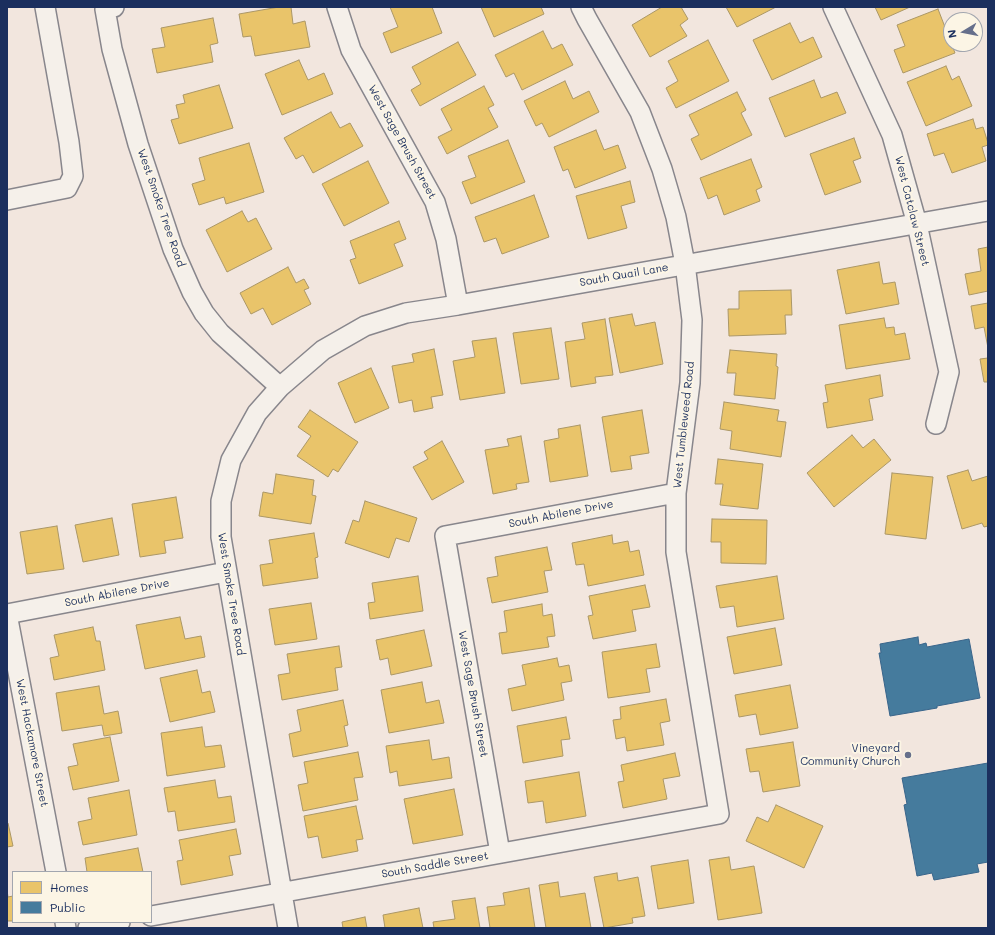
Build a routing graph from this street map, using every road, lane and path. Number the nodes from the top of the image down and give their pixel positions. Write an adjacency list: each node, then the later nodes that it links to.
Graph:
1 (45, 7): 6 (street)
2 (337, 7): 10 (street, West Sage Brush Street)
3 (581, 7): 9 (street, West Tumbleweed Road)
4 (833, 7): 8 (street, West Catclaw Street)
5 (109, 8): 11 (street, West Smoke Tree Road)
6 (7, 200)
7 (988, 211): 8 (street, South Quail Lane)
8 (917, 224): 9 (street, South Quail Lane); 12 (street, West Catclaw Street)
9 (685, 264): 10 (street, South Quail Lane); 13 (street, West Tumbleweed Road)
10 (458, 305): 11 (street, South Quail Lane)
11 (280, 387): 15 (street, West Smoke Tree Road)
12 (936, 424)
13 (676, 493): 14 (street, South Abilene Drive); 17 (street, West Tumbleweed Road)
14 (445, 536): 18 (street, West Sage Brush Street)
15 (226, 572): 16 (street, South Abilene Drive); 20 (street, West Smoke Tree Road)
16 (7, 614): 19 (street, West Hackamore Street)
17 (719, 814): 18 (street, South Saddle Street)
18 (500, 853): 20 (street, South Saddle Street)
19 (56, 871)
20 (282, 892): 21 (street, South Saddle Street); 24 (street, West Smoke Tree Road)
21 (152, 916)
22 (115, 923): 23 (street)
23 (88, 928)
24 (288, 928)

